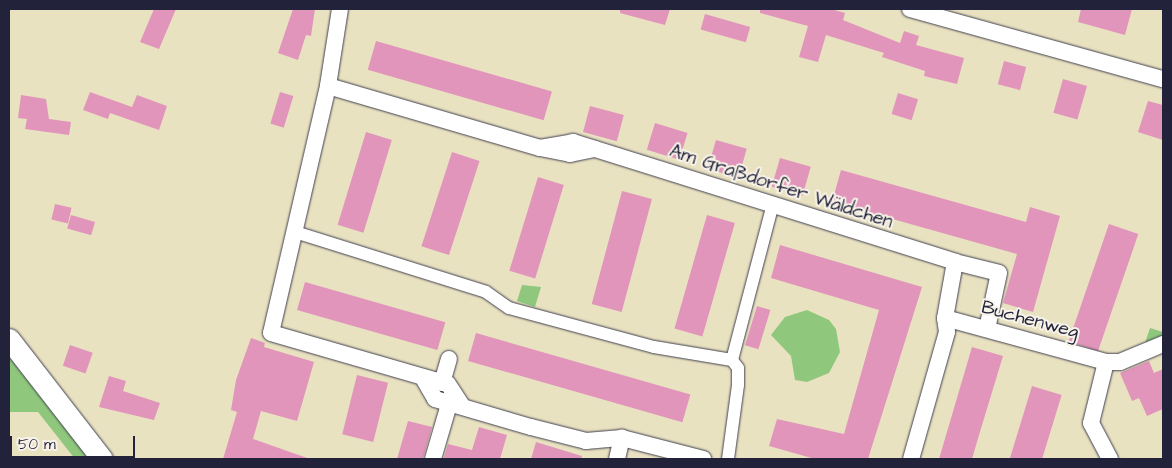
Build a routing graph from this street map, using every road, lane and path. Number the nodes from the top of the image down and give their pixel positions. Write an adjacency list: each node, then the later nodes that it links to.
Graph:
1 (340, 9): 4 (street)
2 (910, 9): 3 (street)
3 (1163, 80)
4 (328, 86): 5 (street, Am Graßdorfer Wäldchen); 6 (street)
5 (772, 207): 7 (street, Am Graßdorfer Wäldchen); 13 (street)
6 (295, 232): 13 (street); 15 (street)
7 (955, 262): 8 (street); 9 (street, Am Graßdorfer Wäldchen)
8 (944, 318): 9 (street, Buchenweg); 22 (street)
9 (987, 330): 14 (street, Buchenweg)
10 (9, 339): 17 (street)
11 (1163, 344): 14 (street, Buchenweg)
12 (448, 359): 15 (street)
13 (732, 360): 21 (street)
14 (1106, 362): 23 (street)
15 (452, 396): 16 (street); 18 (street)
16 (622, 438): 19 (street); 20 (street)
17 (102, 459)
18 (433, 459)
19 (617, 459)
20 (703, 459)
21 (728, 459)
22 (911, 459)
23 (1110, 459)

